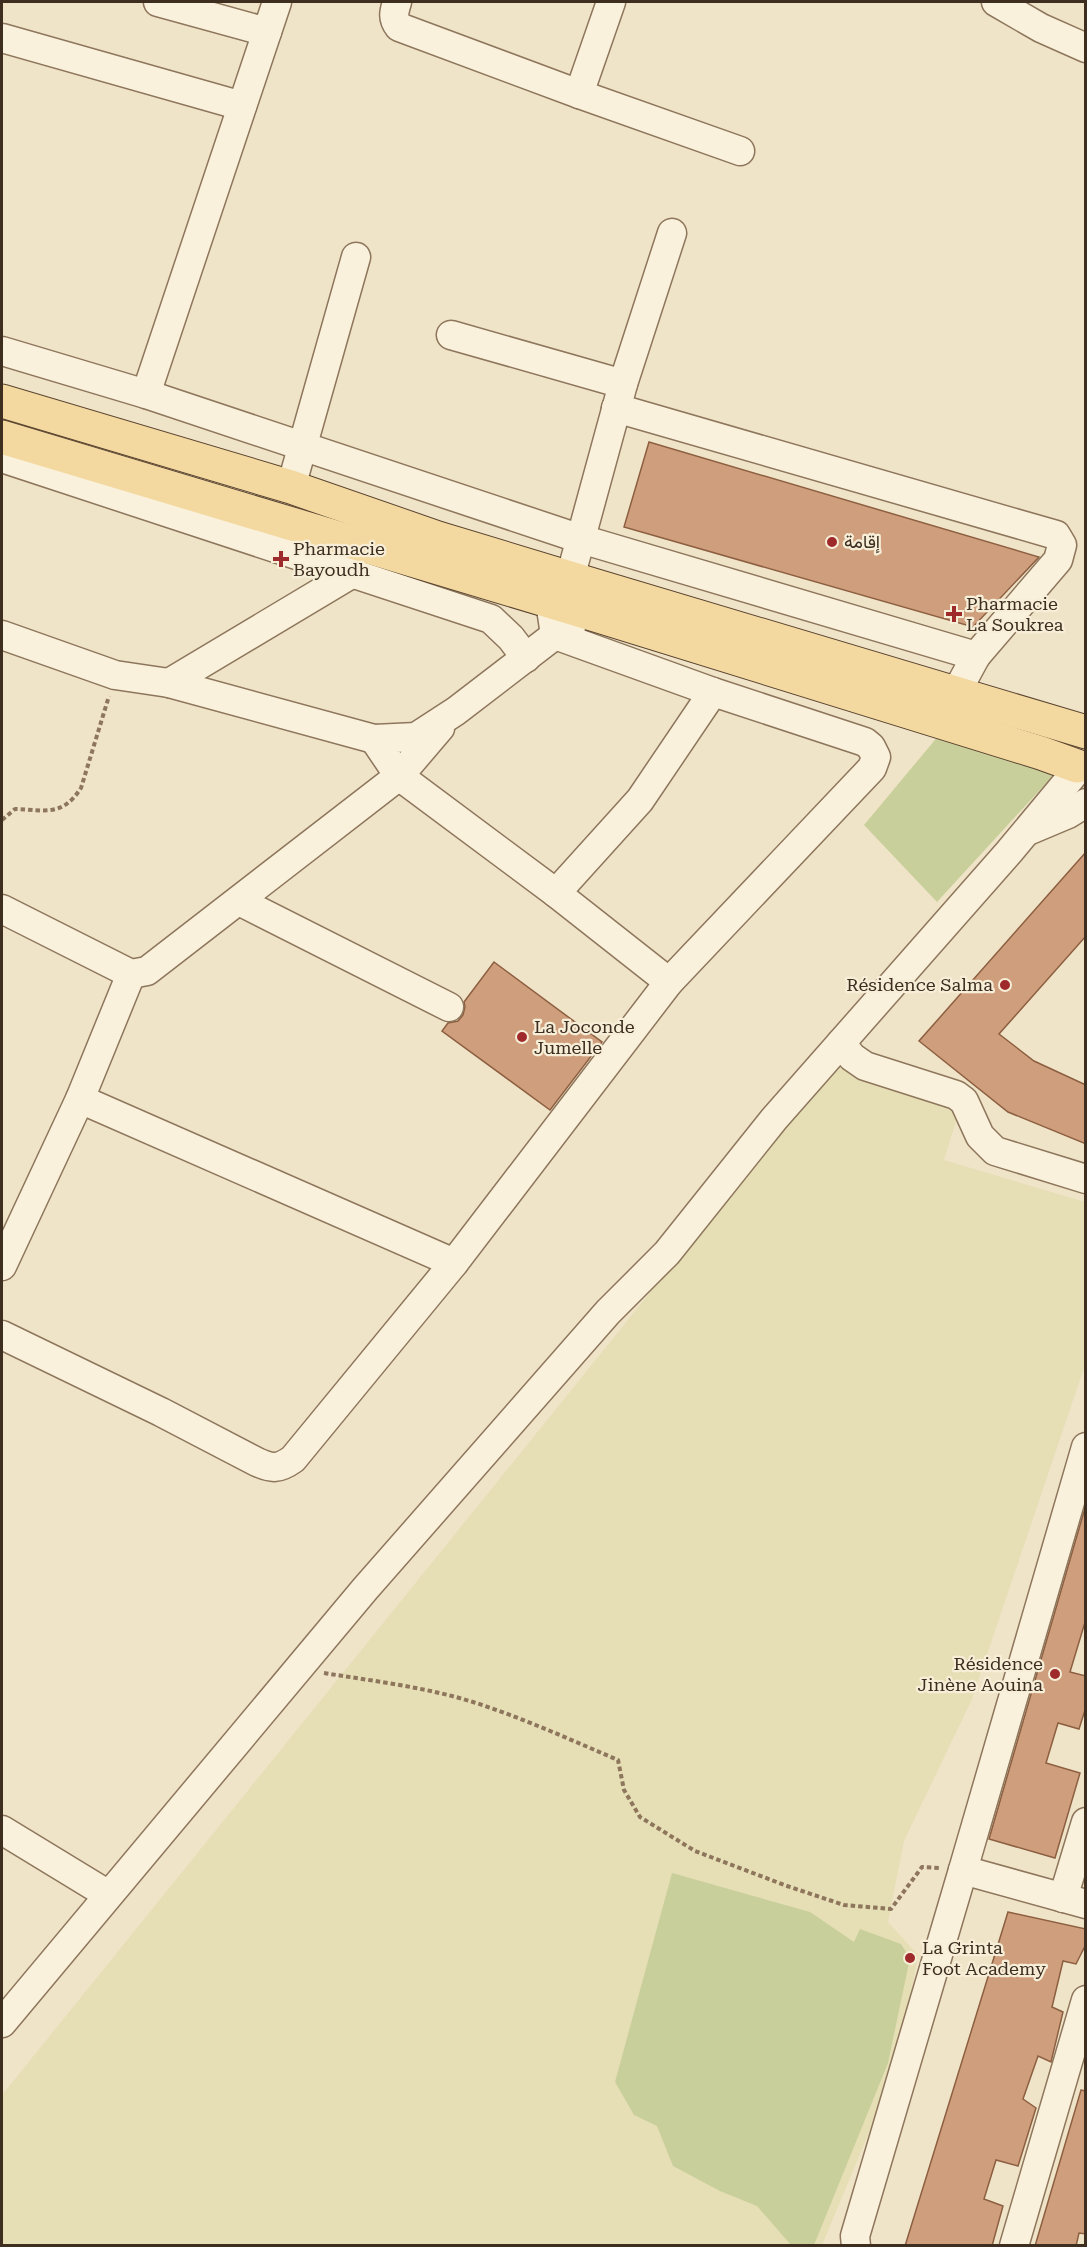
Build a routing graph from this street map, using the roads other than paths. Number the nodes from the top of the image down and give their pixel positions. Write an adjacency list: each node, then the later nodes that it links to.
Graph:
1 (158, 2): 6 (street)
2 (277, 2): 6 (street)
3 (397, 2): 9 (street)
4 (610, 2): 9 (street)
5 (996, 2): 8 (street)
6 (267, 32): 10 (street)
7 (2, 38): 10 (street)
8 (1086, 48)
9 (579, 94): 11 (street)
10 (242, 106): 16 (street)
11 (740, 150)
12 (672, 233): 17 (street)
13 (356, 257): 20 (street)
14 (451, 335): 17 (street)
15 (2, 351): 16 (street)
16 (146, 394): 20 (street)
17 (620, 396): 23 (street); 30 (street)
18 (2, 400): 22 (main road)
19 (2, 437): 25 (main road)
20 (302, 448): 22 (street); 23 (street)
21 (2, 458): 24 (street)
22 (291, 487): 25 (main road)
23 (581, 540): 25 (street); 30 (street)
24 (353, 573): 31 (street); 32 (street)
25 (560, 590): 26 (main road); 27 (main road); 29 (street)
26 (621, 592): 27 (street); 34 (main road)
27 (595, 615): 29 (street); 39 (main road)
28 (2, 635): 32 (street)
29 (555, 635): 31 (street); 33 (street)
30 (976, 656): 34 (street)
31 (526, 658): 35 (street)
32 (169, 683): 37 (street)
33 (713, 692): 41 (street); 45 (street)
34 (956, 693): 36 (main road)
35 (456, 711): 37 (street); 38 (street)
36 (1086, 732)
37 (374, 739): 38 (street)
38 (399, 776): 41 (street); 42 (street)
39 (1083, 782): 40 (street); 40 (street)
40 (1026, 832): 47 (street)
41 (556, 893): 45 (street)
42 (239, 901): 44 (street); 46 (street)
43 (2, 909): 44 (street)
44 (131, 974): 48 (street)
45 (669, 982): 50 (street)
46 (449, 1007)
47 (841, 1043): 49 (street); 57 (street)
48 (80, 1099): 50 (street); 51 (street)
49 (1086, 1179)
50 (454, 1263): 52 (street)
51 (2, 1266)
52 (2, 1335)
53 (1086, 1447): 56 (street)
54 (1086, 1822): 58 (street)
55 (2, 1830): 57 (street)
56 (963, 1870): 58 (street); 61 (street)
57 (107, 1894): 60 (street)
58 (1074, 1901)
59 (1086, 2000): 62 (street)
60 (3, 2017)
61 (856, 2246)
62 (1014, 2246)

